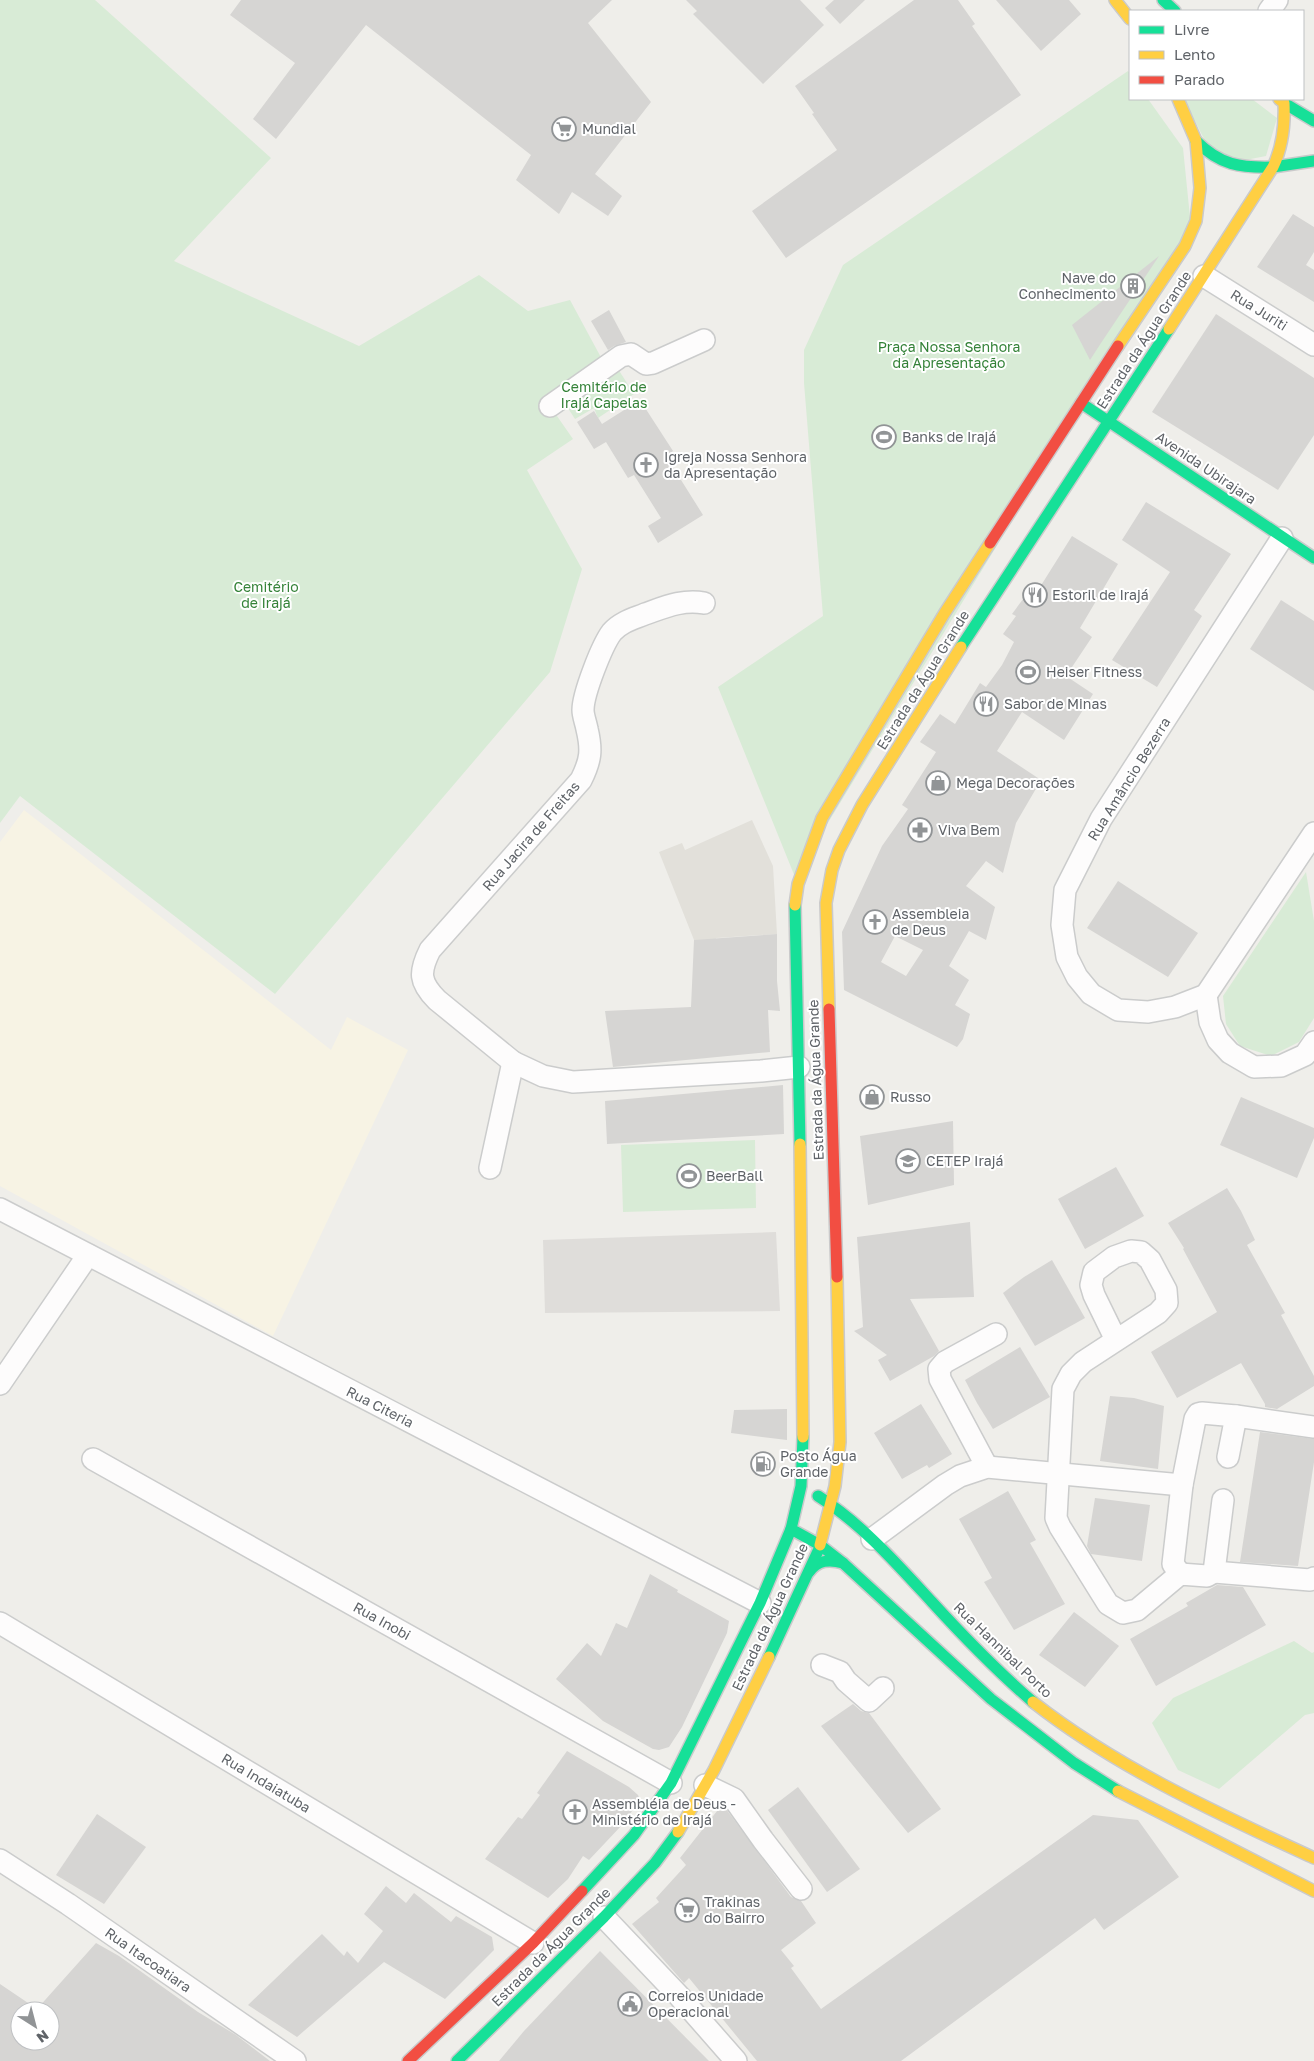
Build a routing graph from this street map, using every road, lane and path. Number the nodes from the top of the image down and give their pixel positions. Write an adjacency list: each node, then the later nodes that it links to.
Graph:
1 (1115, 0): 4 (main road)
2 (1163, 0): 3 (main road)
3 (1174, 10)
4 (1129, 17)
5 (1178, 100): 8 (main road)
6 (1281, 101): 7 (main road); 10 (main road, Estrada da Água Grande)
7 (1314, 121)
8 (1196, 141): 10 (main road); 14 (main road, Estrada da Água Grande)
9 (1314, 161): 10 (main road)
10 (1273, 168): 11 (main road, Estrada da Água Grande)
11 (1204, 276): 13 (street, Rua Juriti); 16 (main road, Estrada da Água Grande)
12 (704, 340): 15 (street)
13 (1314, 345)
14 (1081, 403): 16 (main road, Avenida Ubirajara); 24 (main road, Estrada da Água Grande)
15 (550, 406)
16 (1109, 421): 17 (main road, Avenida Ubirajara); 40 (main road, Estrada da Água Grande)
17 (1282, 538): 18 (main road, Avenida Ubirajara); 21 (street, Rua Amâncio Bezerra)
18 (1314, 558)
19 (704, 603): 23 (street, Rua Jacira de Freitas)
20 (1314, 833): 21 (street)
21 (1206, 995): 22 (street)
22 (1314, 1042)
23 (513, 1062): 24 (street); 25 (street)
24 (799, 1067): 38 (main road, Estrada da Água Grande)
25 (490, 1168)
26 (0, 1209): 27 (street, Rua Citeria)
27 (88, 1255): 30 (street); 49 (street, Rua Citeria)
28 (996, 1334): 35 (street)
29 (1116, 1340): 36 (street)
30 (0, 1384)
31 (1236, 1416): 32 (street); 33 (street); 37 (street)
32 (1314, 1427)
33 (1228, 1457)
34 (93, 1459): 53 (street, Rua Inobi)
35 (987, 1467): 36 (street); 42 (street)
36 (1058, 1473): 37 (street); 47 (street)
37 (1182, 1485): 47 (street)
38 (801, 1486): 40 (main road, Rua Hannibal Porto); 41 (main road, Estrada da Água Grande)
39 (1224, 1500): 46 (street)
40 (833, 1504): 42 (main road, Rua Hannibal Porto); 43 (main road, Estrada da Água Grande)
41 (791, 1529): 43 (main road); 49 (main road, Estrada da Água Grande)
42 (872, 1538): 55 (main road, Rua Hannibal Porto)
43 (820, 1545): 44 (main road); 45 (main road, Estrada da Água Grande)
44 (843, 1563): 45 (main road); 58 (main road)
45 (809, 1572): 54 (main road, Estrada da Água Grande)
46 (1214, 1572): 47 (street); 48 (street)
47 (1180, 1574)
48 (1314, 1578)
49 (760, 1603): 53 (main road, Estrada da Água Grande)
50 (0, 1623): 60 (street, Rua Indaiatuba)
51 (822, 1665): 52 (street)
52 (883, 1688)
53 (671, 1783): 60 (main road, Estrada da Água Grande)
54 (705, 1785): 57 (street); 59 (main road, Estrada da Água Grande)
55 (1314, 1858)
56 (0, 1860): 61 (street, Rua Itacoatiara)
57 (800, 1889)
58 (1314, 1891)
59 (604, 1917): 63 (main road, Estrada da Água Grande); 64 (street)
60 (533, 1944): 62 (main road, Estrada da Água Grande)
61 (295, 2061)
62 (408, 2061)
63 (457, 2061)
64 (736, 2061)

